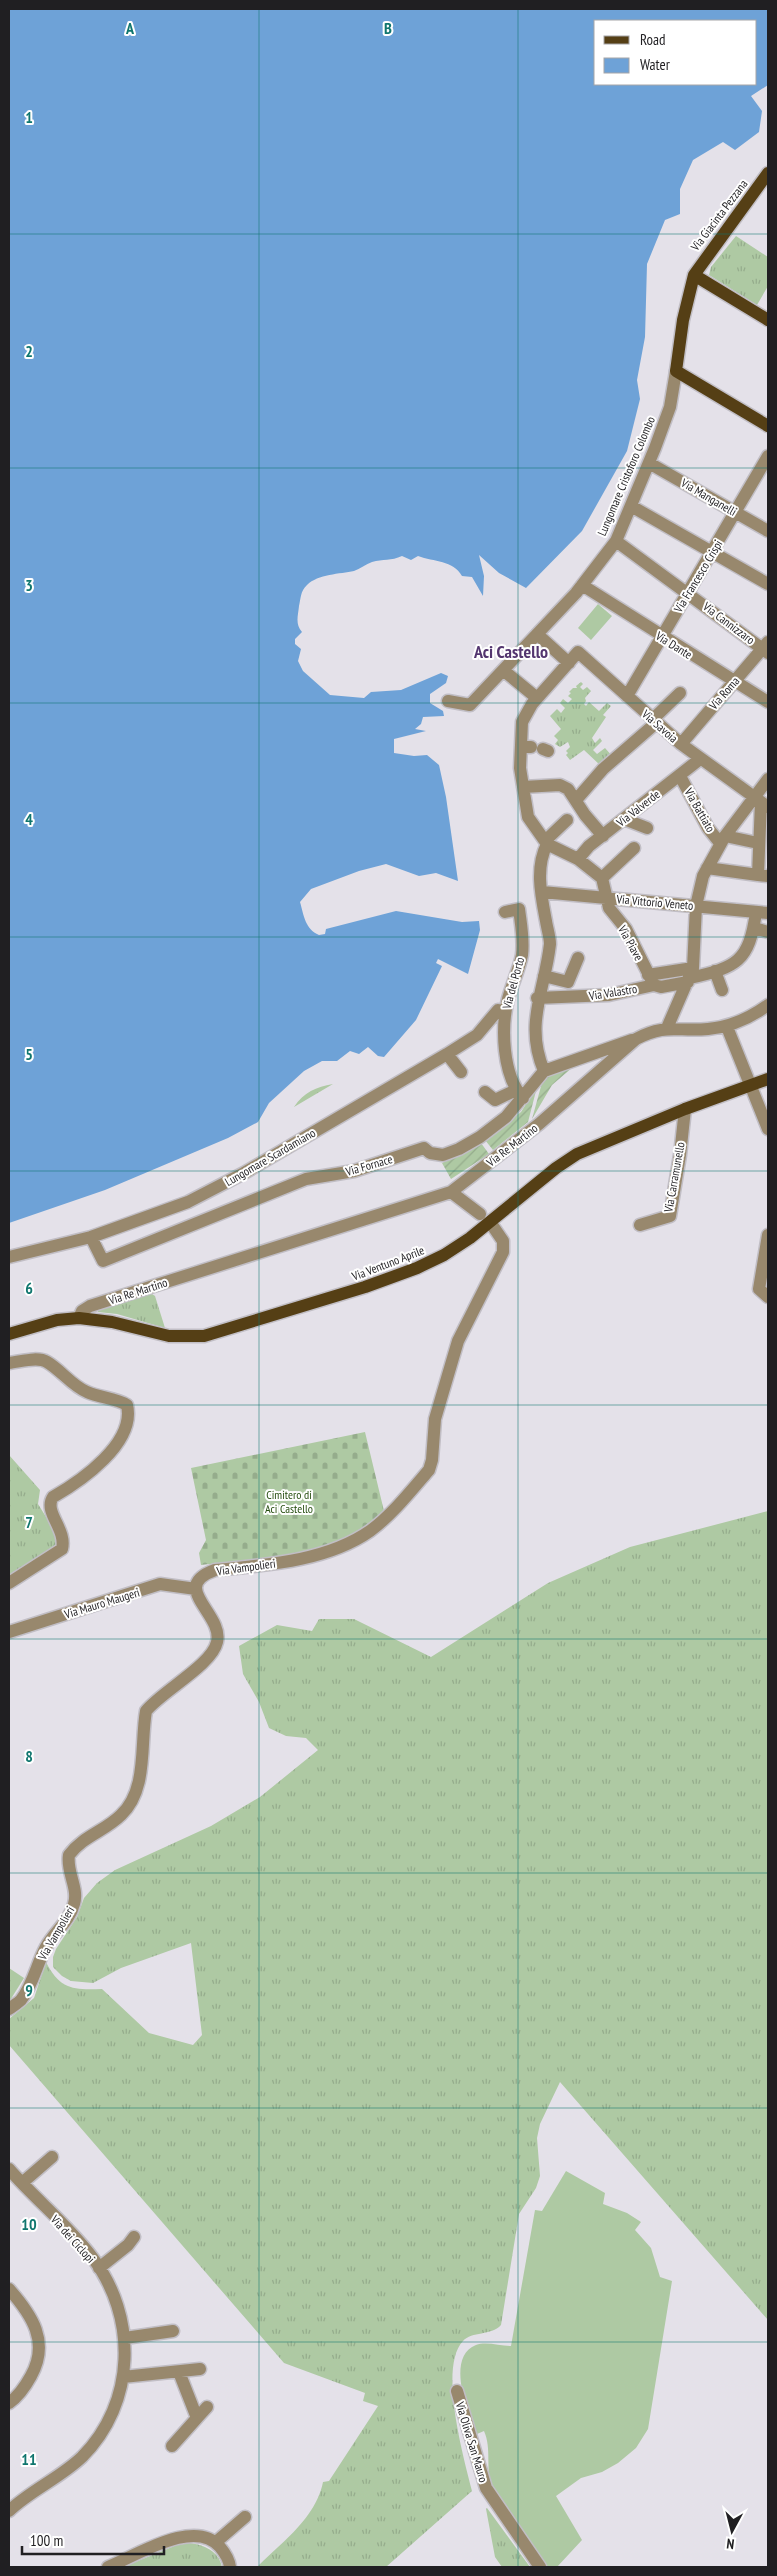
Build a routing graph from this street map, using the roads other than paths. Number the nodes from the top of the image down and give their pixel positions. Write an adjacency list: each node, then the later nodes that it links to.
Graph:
1 (768, 173): 2 (main road, Via Giacinta Pezzana)
2 (694, 274): 3 (main road); 4 (main road, Lungomare Cristoforo Colombo)
3 (768, 320)
4 (676, 371): 5 (main road); 7 (street, Lungomare Cristoforo Colombo)
5 (768, 426)
6 (768, 456): 9 (street, Via Francesco Crispi)
7 (649, 463): 8 (street, Lungomare Cristoforo Colombo); 9 (street, Via Manganelli)
8 (632, 506): 11 (street, Lungomare Cristoforo Colombo); 12 (street)
9 (736, 512): 10 (street, Via Manganelli); 12 (street, Via Francesco Crispi)
10 (768, 531)
11 (616, 541): 14 (street, Lungomare Cristoforo Colombo); 15 (street, Via Cannizzaro)
12 (712, 552): 13 (street); 15 (street, Via Francesco Crispi)
13 (768, 584)
14 (582, 585): 16 (street, Lungomare Cristoforo Colombo); 17 (street, Via Dante)
15 (687, 593): 17 (street, Via Francesco Crispi); 18 (street, Via Cannizzaro)
16 (536, 634): 19 (street); 20 (street, Lungomare Cristoforo Colombo)
17 (661, 637): 21 (street, Via Dante); 23 (street, Via Francesco Crispi)
18 (766, 648): 21 (street, Via Roma)
19 (571, 661): 23 (street, Via Savoia); 24 (street)
20 (503, 670): 24 (street); 25 (street, Lungomare Cristoforo Colombo)
21 (734, 681): 26 (street, Via Dante); 28 (street, Via Roma)
22 (680, 693): 27 (street)
23 (627, 696): 27 (street, Via Savoia)
24 (537, 698): 32 (street)
25 (448, 701)
26 (768, 702)
27 (654, 721): 28 (street, Via Savoia); 33 (street)
28 (681, 744): 29 (street, Via Savoia)
29 (700, 759): 30 (street, Via Valverde); 34 (street, Via Savoia)
30 (680, 776): 35 (street, Via Valverde); 39 (street, Via Battiato)
31 (768, 780): 34 (street)
32 (523, 787): 33 (street); 40 (street)
33 (576, 800): 38 (street)
34 (761, 802): 39 (street); 41 (street)
35 (624, 819): 37 (street); 38 (street, Via Valverde)
36 (567, 820): 40 (street)
37 (647, 828)
38 (603, 836): 43 (street, Via Valverde)
39 (723, 840): 41 (street); 44 (street)
40 (546, 842): 43 (street); 47 (street)
41 (762, 845): 45 (street)
42 (634, 848): 46 (street)
43 (578, 859): 46 (street)
44 (707, 868): 45 (street); 49 (street)
45 (763, 876)
46 (602, 878): 48 (street, Via Piave)
47 (542, 892): 48 (street, Via Vittorio Veneto); 56 (street)
48 (606, 898): 49 (street, Via Vittorio Veneto); 58 (street, Via Piave)
49 (696, 906): 51 (street, Via Vittorio Veneto); 57 (street)
50 (505, 912): 62 (street, Via del Porto)
51 (762, 913): 52 (street, Via Valastro)
52 (754, 928): 53 (street); 55 (street, Via Valastro)
53 (768, 932)
54 (578, 958): 56 (street)
55 (715, 971): 57 (street, Via Valastro); 59 (street)
56 (544, 976): 60 (street)
57 (690, 976): 58 (street, Via Valastro); 64 (street)
58 (651, 980): 60 (street, Via Valastro)
59 (722, 990)
60 (537, 998): 67 (street)
61 (768, 1006): 63 (street)
62 (505, 1012): 66 (street, Lungomare Scardamiano); 72 (street, Via del Porto)
63 (727, 1027): 64 (street, Via Re Martino); 70 (street)
64 (667, 1028): 65 (street, Via Re Martino)
65 (636, 1039): 67 (street); 75 (street, Via Re Martino)
66 (448, 1054): 68 (street); 76 (street, Lungomare Scardamiano)
67 (544, 1071): 72 (street, Via Fornace)
68 (460, 1072)
69 (768, 1079): 70 (main road, Via Ventuno Aprile)
70 (750, 1086): 73 (main road, Via Ventuno Aprile); 74 (street)
71 (485, 1092): 72 (street)
72 (520, 1094): 78 (street, Via Fornace)
73 (685, 1109): 77 (main road, Via Ventuno Aprile); 79 (street, Via Carramunello)
74 (768, 1129)
75 (450, 1192): 77 (street); 84 (street, Via Re Martino)
76 (188, 1202): 78 (street); 81 (street, Lungomare Scardamiano)
77 (485, 1218): 84 (main road, Via Ventuno Aprile); 88 (street, Via Vampolieri)
78 (198, 1223): 81 (street, Via Fornace)
79 (640, 1225)
80 (768, 1236): 83 (street)
81 (91, 1237): 82 (street, Lungomare Scardamiano)
82 (9, 1257)
83 (768, 1297)
84 (79, 1318): 85 (main road, Via Ventuno Aprile)
85 (9, 1334)
86 (9, 1363): 87 (street)
87 (9, 1583)
88 (196, 1588): 89 (street, Via Mauro Maugeri); 90 (street, Via Vampolieri)
89 (9, 1632)
90 (9, 2009)
91 (52, 2157): 93 (street)
92 (9, 2169): 93 (street, Via dei Ciclopi)
93 (22, 2183): 95 (street, Via dei Ciclopi)
94 (134, 2237): 95 (street)
95 (98, 2268): 98 (street, Via dei Ciclopi)
96 (9, 2289): 103 (street)
97 (173, 2331): 98 (street)
98 (125, 2338): 101 (street, Via dei Ciclopi)
99 (200, 2369): 100 (street)
100 (179, 2372): 101 (street); 105 (street)
101 (123, 2377): 107 (street, Via dei Ciclopi)
102 (457, 2391): 112 (street, Via Oliva San Mauro)
103 (9, 2403)
104 (207, 2407): 105 (street)
105 (197, 2418): 106 (street)
106 (172, 2446)
107 (9, 2511)
108 (245, 2517): 109 (street)
109 (216, 2542): 110 (street); 111 (street)
110 (108, 2567)
111 (230, 2567)
112 (540, 2567)

